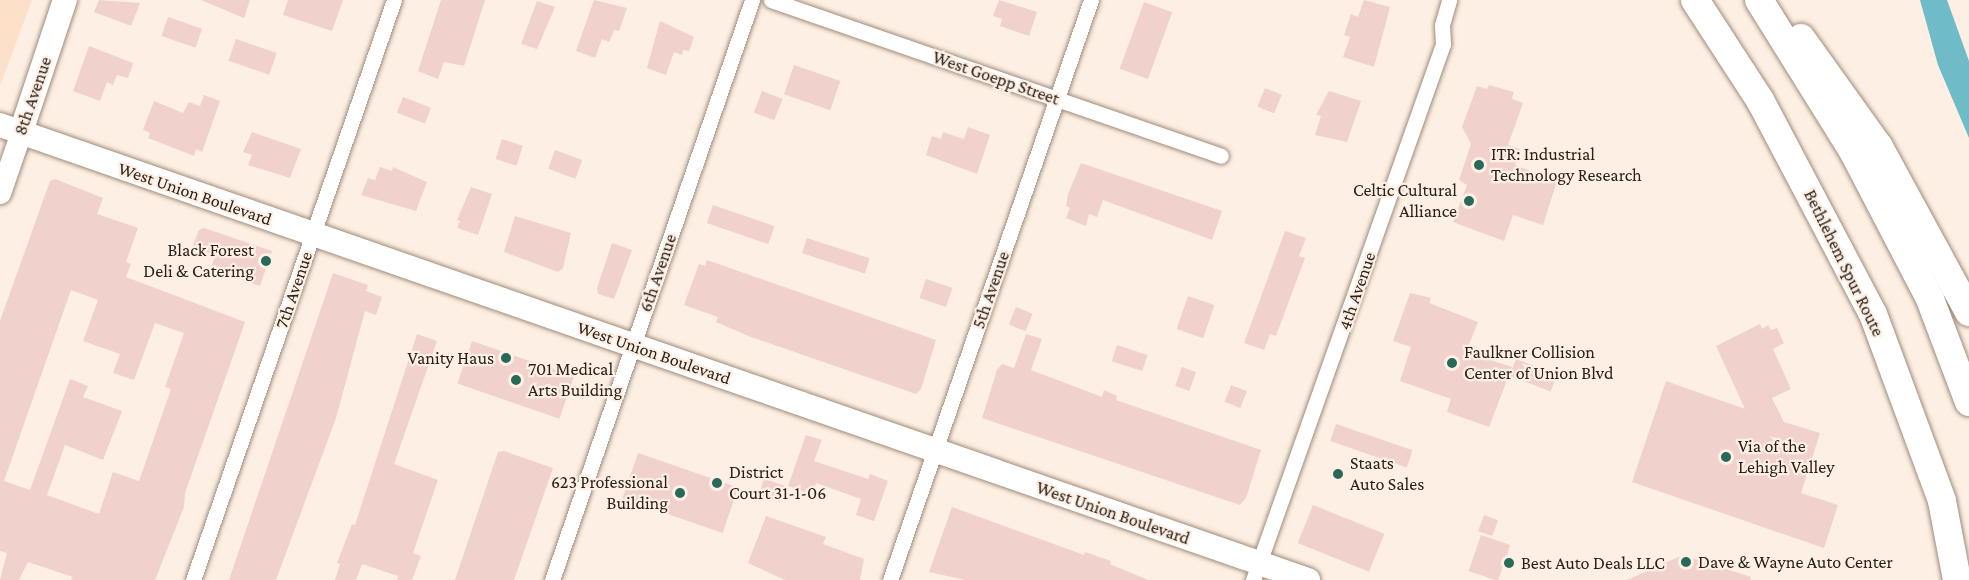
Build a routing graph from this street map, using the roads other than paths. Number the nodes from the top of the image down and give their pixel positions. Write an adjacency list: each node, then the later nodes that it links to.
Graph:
1 (65, 0): 11 (main road, 8th Avenue)
2 (394, 0): 14 (street, 7th Avenue)
3 (752, 0): 16 (street, 6th Avenue)
4 (771, 0): 10 (street, West Goepp Street)
5 (1091, 0): 10 (street, 5th Avenue)
6 (1449, 0): 19 (street, 4th Avenue)
7 (1695, 0): 24 (highway, Bethlehem Spur Route)
8 (1759, 0): 17 (highway)
9 (1772, 0): 15 (highway)
10 (1056, 99): 12 (street, West Goepp Street); 18 (street, 5th Avenue)
11 (10, 128): 13 (main road, 8th Avenue); 14 (main road, West Union Boulevard)
12 (1221, 156)
13 (0, 193)
14 (313, 235): 16 (main road, West Union Boulevard); 20 (street, 7th Avenue)
15 (1969, 312)
16 (633, 346): 18 (main road, West Union Boulevard); 21 (street, 6th Avenue)
17 (1969, 402)
18 (935, 451): 19 (main road, West Union Boulevard); 22 (street, 5th Avenue)
19 (1256, 572): 23 (main road, West Union Boulevard)
20 (193, 580)
21 (552, 580)
22 (890, 580)
23 (1308, 580)
24 (1955, 580)

